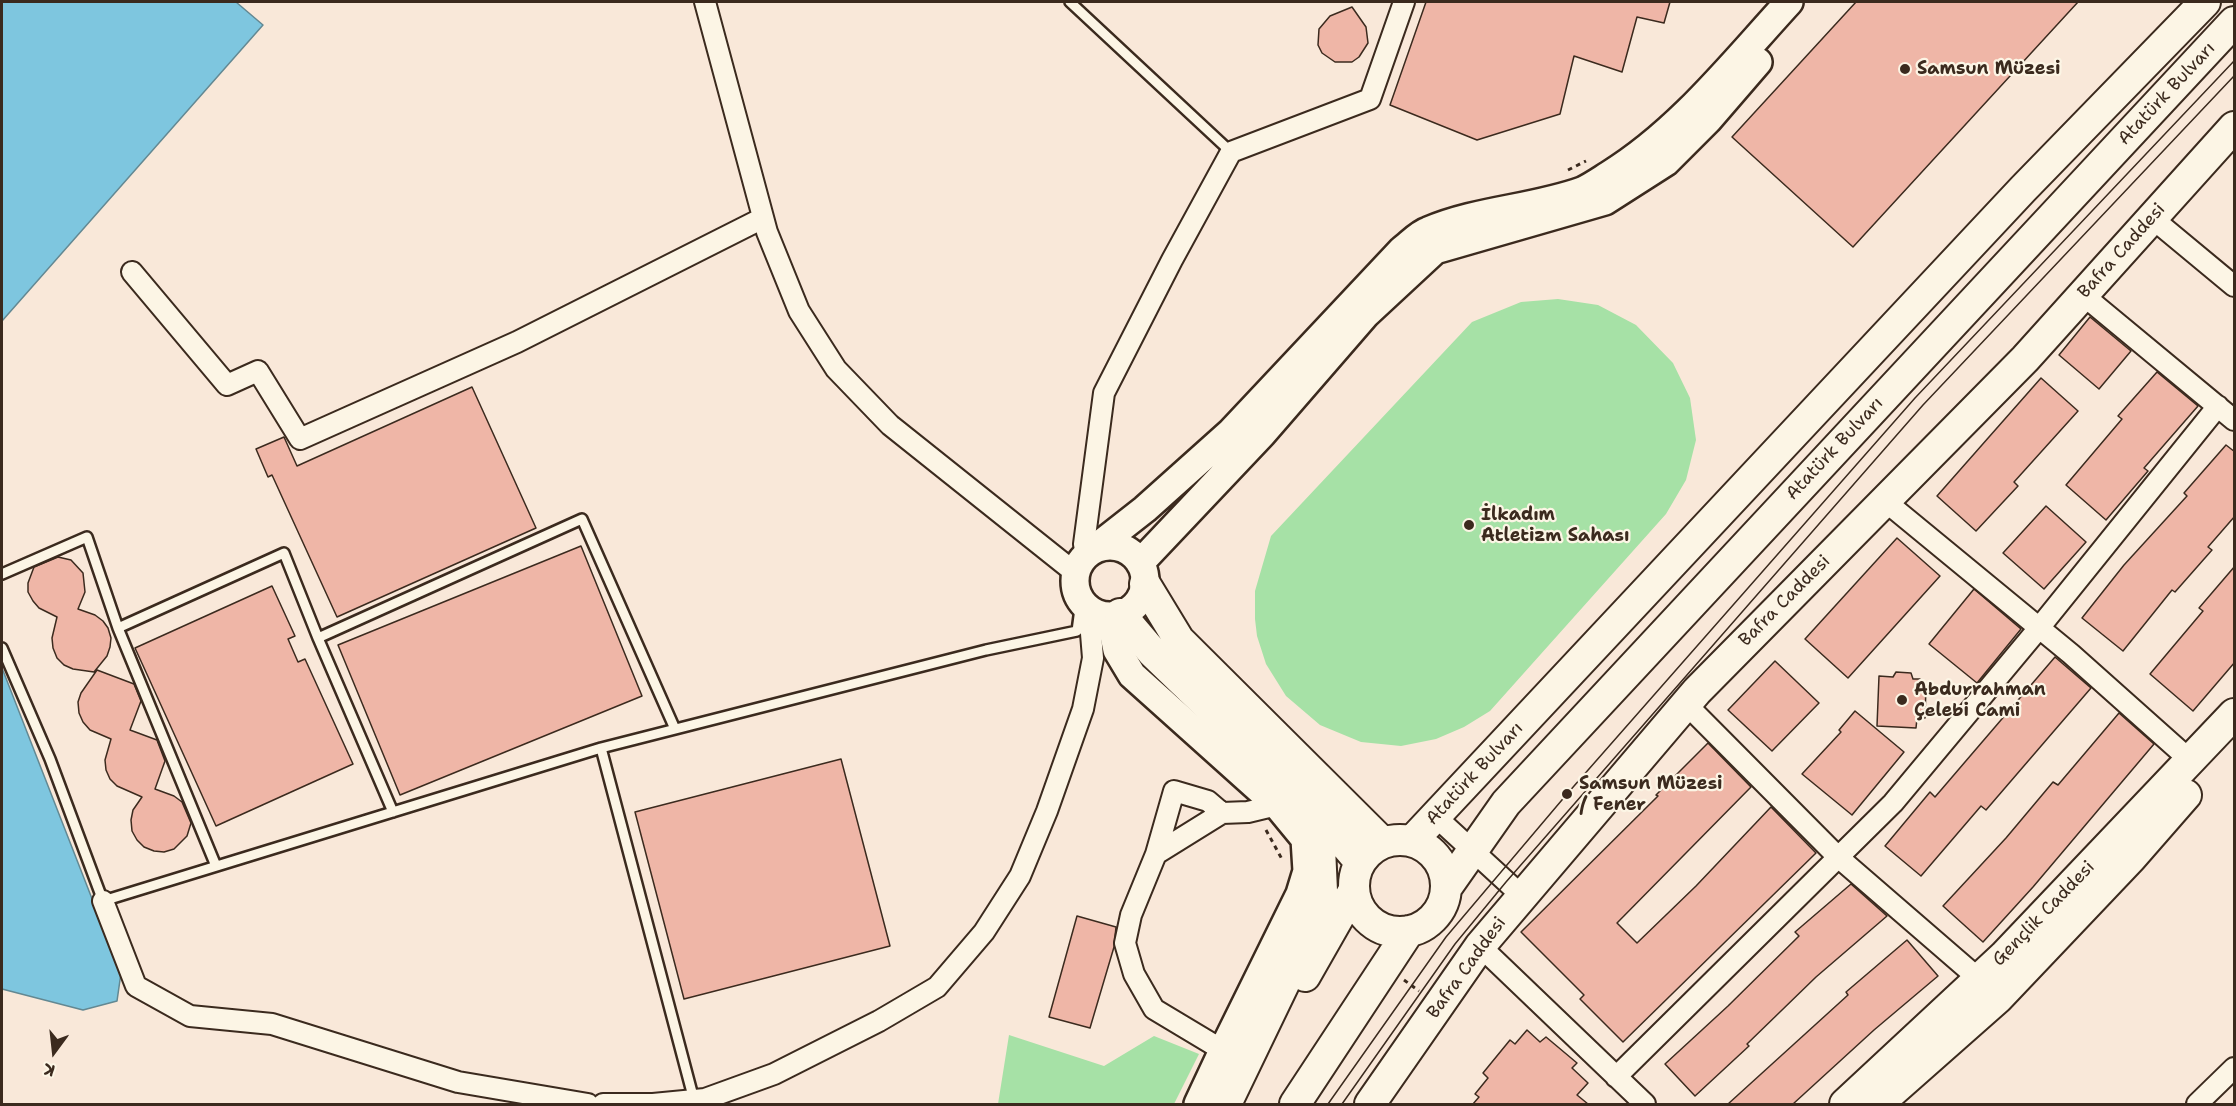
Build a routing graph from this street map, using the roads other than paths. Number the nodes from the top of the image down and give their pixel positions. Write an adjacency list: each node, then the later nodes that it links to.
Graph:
1 (705, 2): 10 (street)
2 (1070, 2): 9 (lane)
3 (1404, 2): 9 (street)
4 (1788, 2): 18 (street)
5 (1809, 2): 19 (street)
6 (2205, 2): 36 (main road, Atatürk Bulvarı)
7 (2235, 22): 38 (main road, Atatürk Bulvarı)
8 (2231, 136): 11 (main road, Bafra Caddesi)
9 (1231, 152): 18 (street)
10 (763, 218): 12 (street); 18 (street)
11 (2152, 218): 13 (street); 14 (main road, Bafra Caddesi)
12 (132, 272)
13 (2235, 286)
14 (2084, 295): 15 (street); 17 (main road, Bafra Caddesi)
15 (2218, 406): 16 (street); 23 (street)
16 (2235, 420)
17 (1885, 501): 23 (street); 26 (main road, Bafra Caddesi)
18 (1086, 556): 19 (street); 21 (street)
19 (1143, 573): 21 (street); 39 (main road)
20 (2, 574): 22 (lane)
21 (1100, 610): 28 (lane); 32 (street); 33 (main road); 53 (street)
22 (118, 628): 24 (lane); 42 (lane)
23 (2039, 628): 31 (street); 41 (street)
24 (318, 638): 28 (lane); 34 (lane)
25 (2, 648): 46 (lane)
26 (1686, 704): 41 (street); 45 (main road, Bafra Caddesi)
27 (2235, 714): 31 (main road, Gençlik Caddesi)
28 (675, 729): 30 (lane)
29 (2235, 739): 62 (main road, Gençlik Caddesi)
30 (601, 748): 34 (lane); 53 (lane)
31 (2191, 761): 49 (main road, Gençlik Caddesi)
32 (1277, 805): 35 (street); 50 (street)
33 (1313, 807): 39 (main road); 57 (main road)
34 (393, 812): 42 (lane)
35 (1222, 813): 40 (street); 40 (street)
36 (1435, 816): 37 (main road, Atatürk Bulvarı); 38 (street)
37 (1412, 841): 39 (main road, Atatürk Bulvarı); 43 (main road, Atatürk Bulvarı)
38 (1472, 851): 43 (main road, Atatürk Bulvarı); 45 (street)
39 (1371, 852): 44 (main road)
40 (1156, 854): 50 (street)
41 (1838, 857): 49 (street); 52 (street)
42 (216, 866): 46 (lane)
43 (1447, 887): 47 (main road, Atatürk Bulvarı)
44 (1354, 890): 47 (main road); 57 (main road)
45 (1522, 896): 48 (main road, Bafra Caddesi)
46 (103, 901): 54 (street)
47 (1409, 932): 58 (main road, Atatürk Bulvarı)
48 (1480, 946): 52 (street); 59 (main road, Bafra Caddesi)
49 (1979, 979): 61 (main road, Gençlik Caddesi)
50 (1227, 1042): 56 (street)
51 (2235, 1068): 63 (street)
52 (1616, 1077): 60 (street)
53 (694, 1100): 55 (street)
54 (588, 1104)
55 (603, 1104)
56 (1198, 1104)
57 (1227, 1104)
58 (1294, 1104)
59 (1370, 1104)
60 (1645, 1104)
61 (1845, 1104)
62 (1878, 1104)
63 (2197, 1104)

